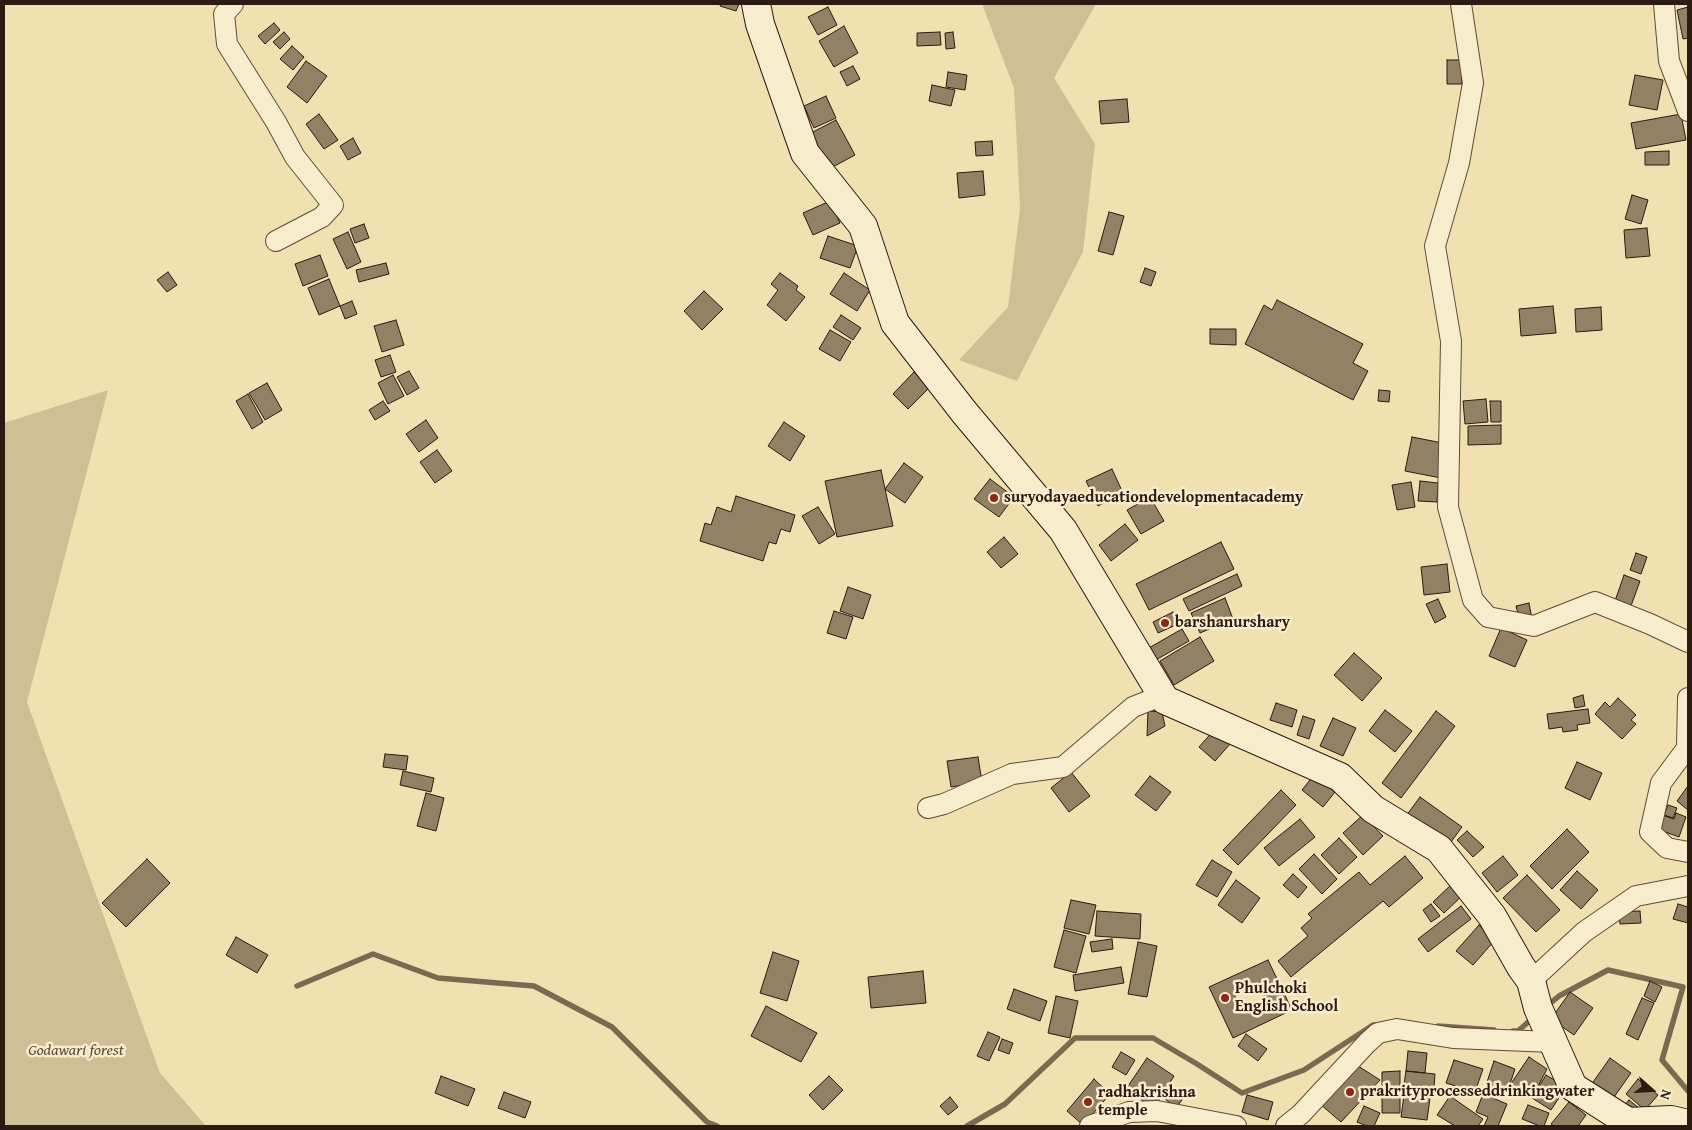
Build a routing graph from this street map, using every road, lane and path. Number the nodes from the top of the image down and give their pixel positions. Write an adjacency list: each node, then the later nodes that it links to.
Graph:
1 (233, 4): 6 (street)
2 (756, 4): 9 (street)
3 (1461, 4): 7 (street)
4 (1664, 4): 5 (street)
5 (1688, 111)
6 (276, 241)
7 (1688, 642)
8 (1688, 698): 11 (street)
9 (1165, 700): 10 (street); 13 (street)
10 (928, 808)
11 (1688, 852)
12 (1688, 886): 13 (street)
13 (1531, 982): 14 (street)
14 (1546, 1026): 15 (street); 18 (street)
15 (1688, 1124)
16 (1090, 1126): 17 (street)
17 (1236, 1126)
18 (1286, 1126)

